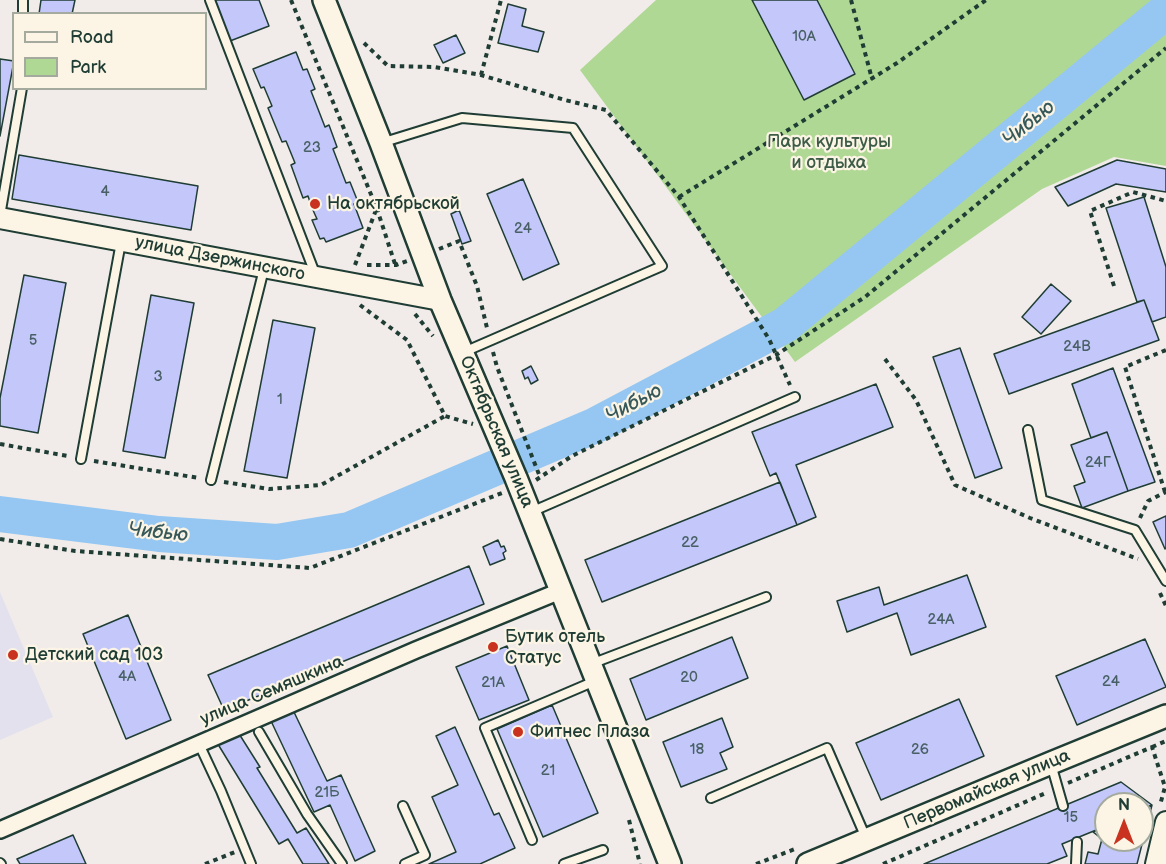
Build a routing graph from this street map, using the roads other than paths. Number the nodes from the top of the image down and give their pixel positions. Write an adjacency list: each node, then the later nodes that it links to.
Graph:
1 (210, 0): 8 (lane)
2 (324, 0): 4 (main road, Октябрьская улица)
3 (22, 90): 5 (lane)
4 (381, 143): 9 (main road, Октябрьская улица); 10 (lane)
5 (0, 217): 6 (street, улица Дзержинского)
6 (121, 241): 7 (street, улица Дзержинского); 13 (lane)
7 (265, 267): 8 (street, улица Дзержинского); 14 (lane)
8 (316, 277): 9 (street, улица Дзержинского)
9 (440, 300): 10 (main road, Октябрьская улица)
10 (462, 352): 15 (main road, Октябрьская улица)
11 (795, 397): 15 (lane)
12 (1028, 430): 16 (lane)
13 (81, 459)
14 (212, 480)
15 (530, 513): 17 (main road, Октябрьская улица)
16 (1166, 581)
17 (560, 591): 19 (main road, Октябрьская улица); 22 (street, улица Семяшкина)
18 (766, 597): 19 (lane)
19 (593, 672): 29 (lane); 37 (main road, Октябрьская улица)
20 (1166, 716): 23 (main road, Первомайская улица)
21 (259, 732): 34 (lane)
22 (199, 744): 28 (street, улица Семяшкина); 33 (lane)
23 (1051, 763): 26 (lane); 30 (main road, Первомайская улица)
24 (711, 798): 30 (lane)
25 (403, 806): 35 (lane)
26 (1063, 806)
27 (1166, 822): 40 (street)
28 (0, 831)
29 (532, 840)
30 (867, 840): 38 (main road, Первомайская улица)
31 (1077, 842): 39 (lane)
32 (603, 850): 36 (lane)
33 (250, 864)
34 (342, 864)
35 (405, 864)
36 (564, 864)
37 (670, 864)
38 (808, 864)
39 (1076, 864)
40 (1156, 864)

